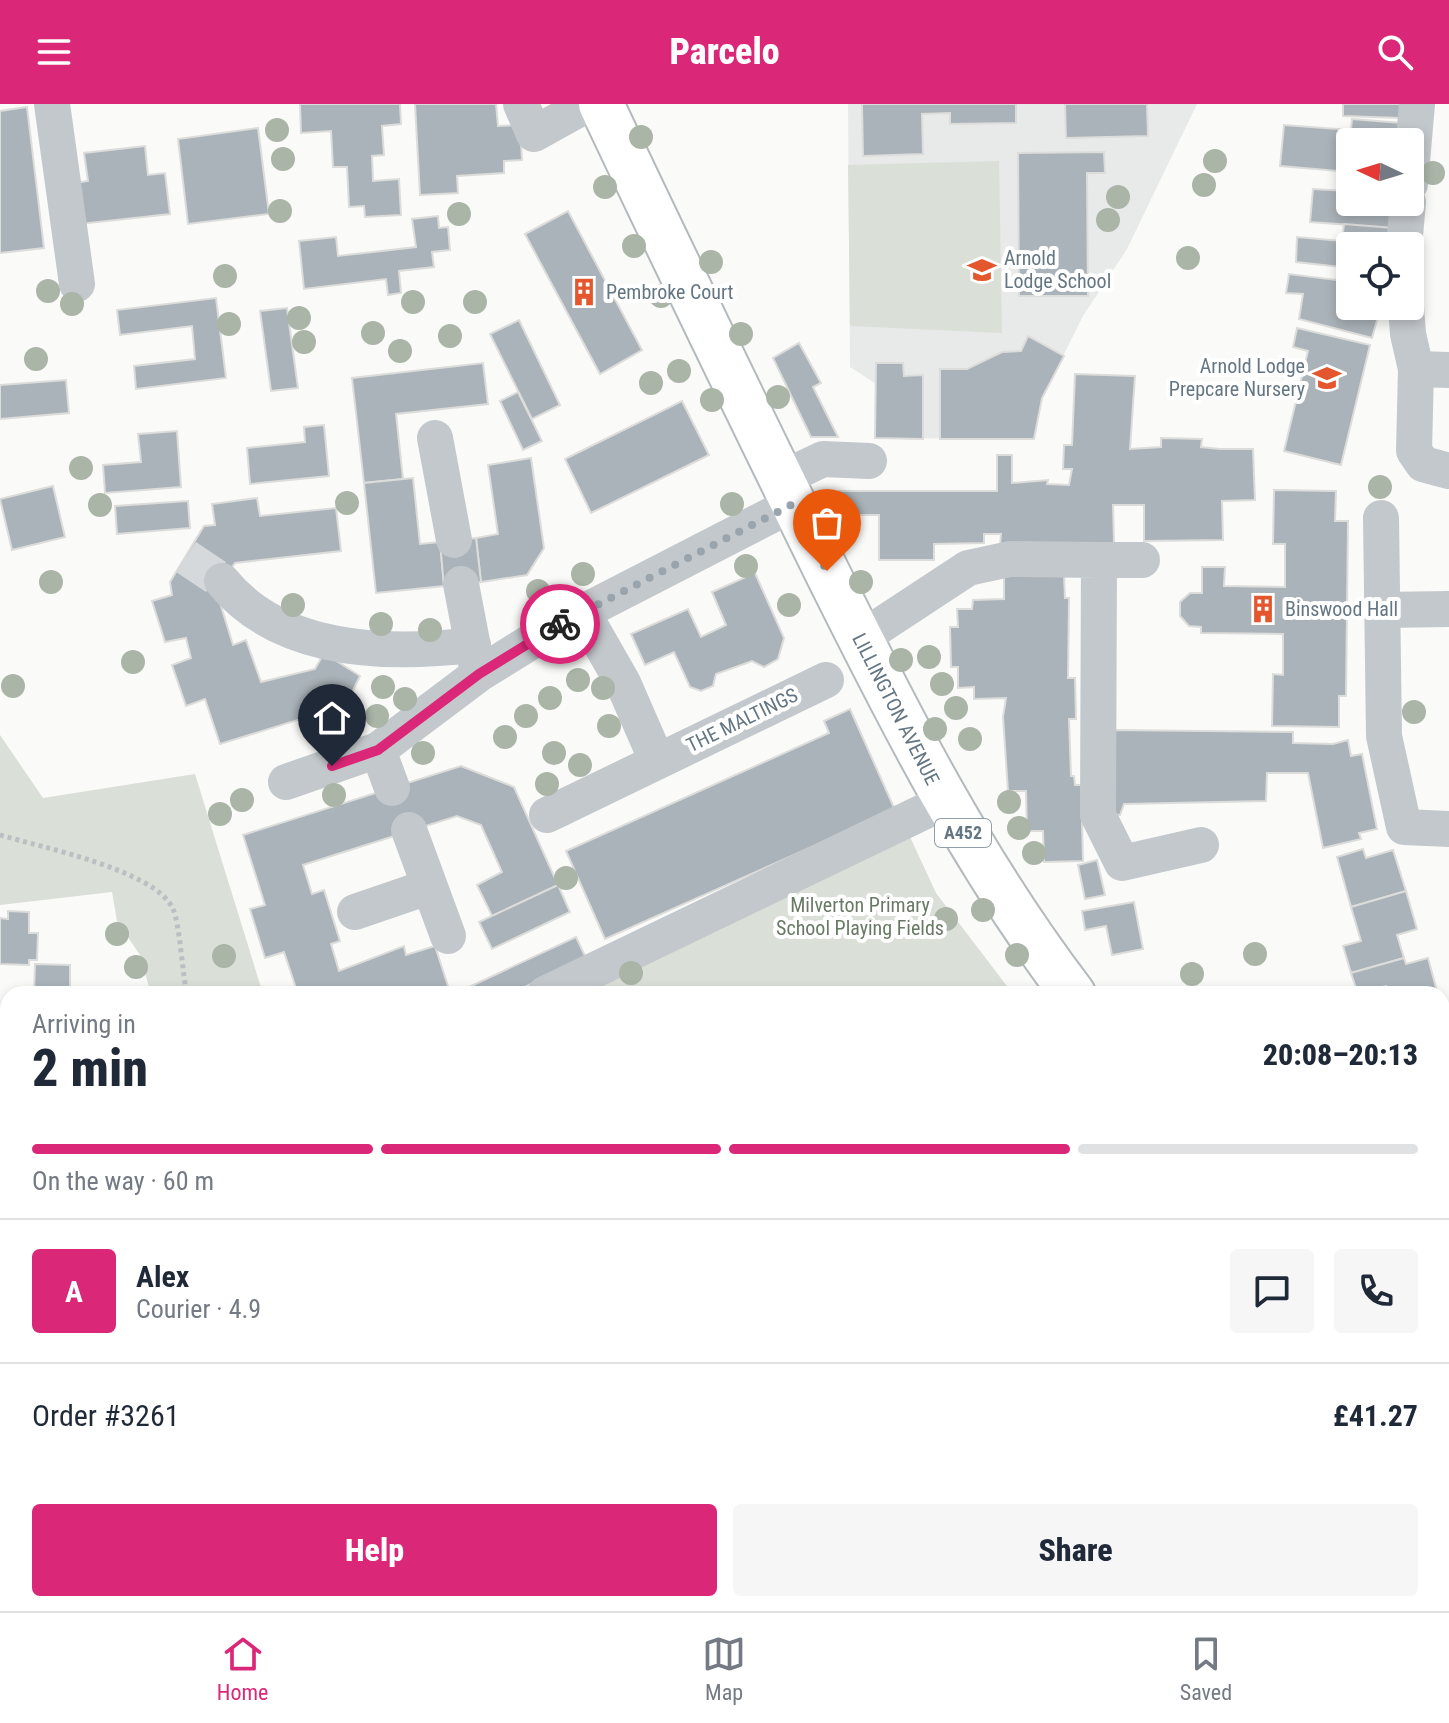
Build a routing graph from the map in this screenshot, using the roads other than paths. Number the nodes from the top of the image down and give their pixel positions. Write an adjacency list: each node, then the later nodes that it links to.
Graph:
1 (52, 104): 7 (street)
2 (521, 104): 3 (street)
3 (588, 104)
4 (601, 104): 13 (highway, LILLINGTON AVENUE / A452)
5 (1417, 104): 6 (street)
6 (1415, 128)
7 (77, 284)
8 (1407, 320): 9 (street)
9 (1433, 370): 12 (street)
10 (435, 438): 15 (street)
11 (869, 461): 13 (street)
12 (1449, 471)
13 (787, 492): 22 (street); 23 (highway, LILLINGTON AVENUE / A452)
14 (1381, 518): 21 (street)
15 (454, 540)
16 (1099, 560): 17 (street); 23 (street); 34 (street)
17 (1142, 560)
18 (222, 581): 24 (street)
19 (461, 584): 24 (street)
20 (1449, 609): 21 (street)
21 (1383, 610): 32 (street)
22 (583, 613): 24 (street); 27 (street)
23 (860, 639): 30 (highway, LILLINGTON AVENUE / A452)
24 (467, 656): 26 (street)
25 (826, 680): 27 (street, THE MALTINGS)
26 (378, 750): 28 (street); 29 (street)
27 (657, 761): 31 (street, THE MALTINGS)
28 (286, 782)
29 (392, 788)
30 (944, 802): 38 (street); 39 (highway, LILLINGTON AVENUE / A452)
31 (547, 815)
32 (1449, 829)
33 (409, 830): 35 (street)
34 (1201, 845)
35 (428, 887): 36 (street); 37 (street)
36 (355, 912)
37 (448, 936)
38 (562, 986)
39 (1067, 986)

